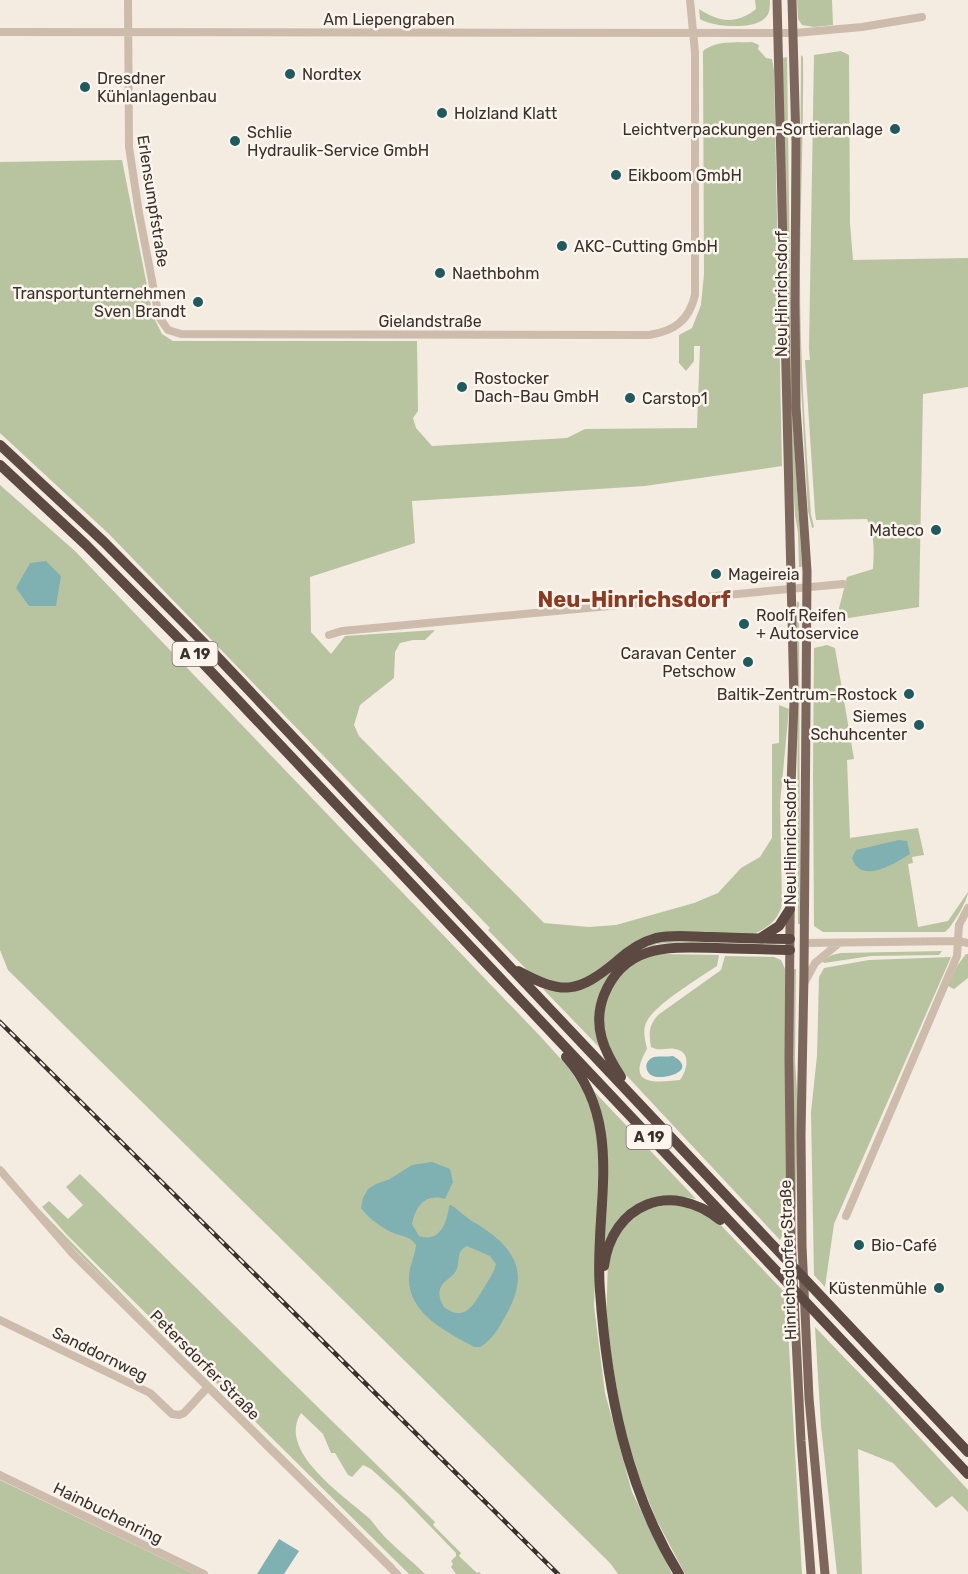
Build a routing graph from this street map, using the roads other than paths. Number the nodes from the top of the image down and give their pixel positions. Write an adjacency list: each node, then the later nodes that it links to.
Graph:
1 (128, 0): 7 (street, Erlensumpfstraße)
2 (690, 0): 8 (street)
3 (777, 0): 9 (main road, Neu Hinrichsdorf)
4 (792, 0): 10 (main road, Neu Hinrichsdorf)
5 (922, 17): 10 (street, Am Liepengraben)
6 (0, 32): 7 (street, Am Liepengraben)
7 (129, 33): 8 (street, Am Liepengraben); 11 (street, Erlensumpfstraße)
8 (694, 33): 9 (street, Am Liepengraben); 11 (street, Gielandstraße)
9 (778, 33): 10 (street, Am Liepengraben); 14 (main road, Neu Hinrichsdorf)
10 (795, 33): 16 (main road, Neu Hinrichsdorf)
11 (168, 330)
12 (0, 445): 28 (highway, A 19)
13 (0, 465): 30 (highway, A 19)
14 (792, 571): 16 (main road); 17 (main road, Neu Hinrichsdorf)
15 (843, 584): 16 (street)
16 (807, 587): 17 (street); 18 (main road, Neu Hinrichsdorf)
17 (792, 589): 18 (main road); 19 (street); 21 (main road, Neu Hinrichsdorf)
18 (806, 601): 25 (main road, Neu Hinrichsdorf)
19 (329, 634)
20 (968, 908): 23 (street)
21 (790, 909): 22 (highway); 27 (main road, Neu Hinrichsdorf)
22 (755, 939): 27 (highway); 28 (highway)
23 (958, 941): 24 (street); 26 (street); 33 (street)
24 (968, 941)
25 (804, 943): 26 (street); 27 (main road); 29 (main road, Hinrichsdorfer Straße)
26 (839, 943): 29 (street)
27 (790, 944): 31 (highway); 44 (main road, Hinrichsdorfer Straße)
28 (509, 966): 31 (highway, A 19)
29 (804, 983): 45 (main road, Hinrichsdorfer Straße)
30 (547, 1028): 34 (highway, A 19); 35 (highway)
31 (637, 1102): 38 (highway, A 19)
32 (0, 1170): 37 (street, Petersdorfer Straße)
33 (846, 1216)
34 (752, 1245): 35 (highway); 39 (highway, A 19)
35 (602, 1306): 43 (highway)
36 (0, 1320): 37 (street, Sanddornweg)
37 (208, 1388): 42 (street, Petersdorfer Straße)
38 (968, 1452)
39 (968, 1474)
40 (0, 1475): 41 (street, Hainbuchenring)
41 (204, 1574)
42 (397, 1574)
43 (679, 1574)
44 (811, 1574)
45 (825, 1574)

